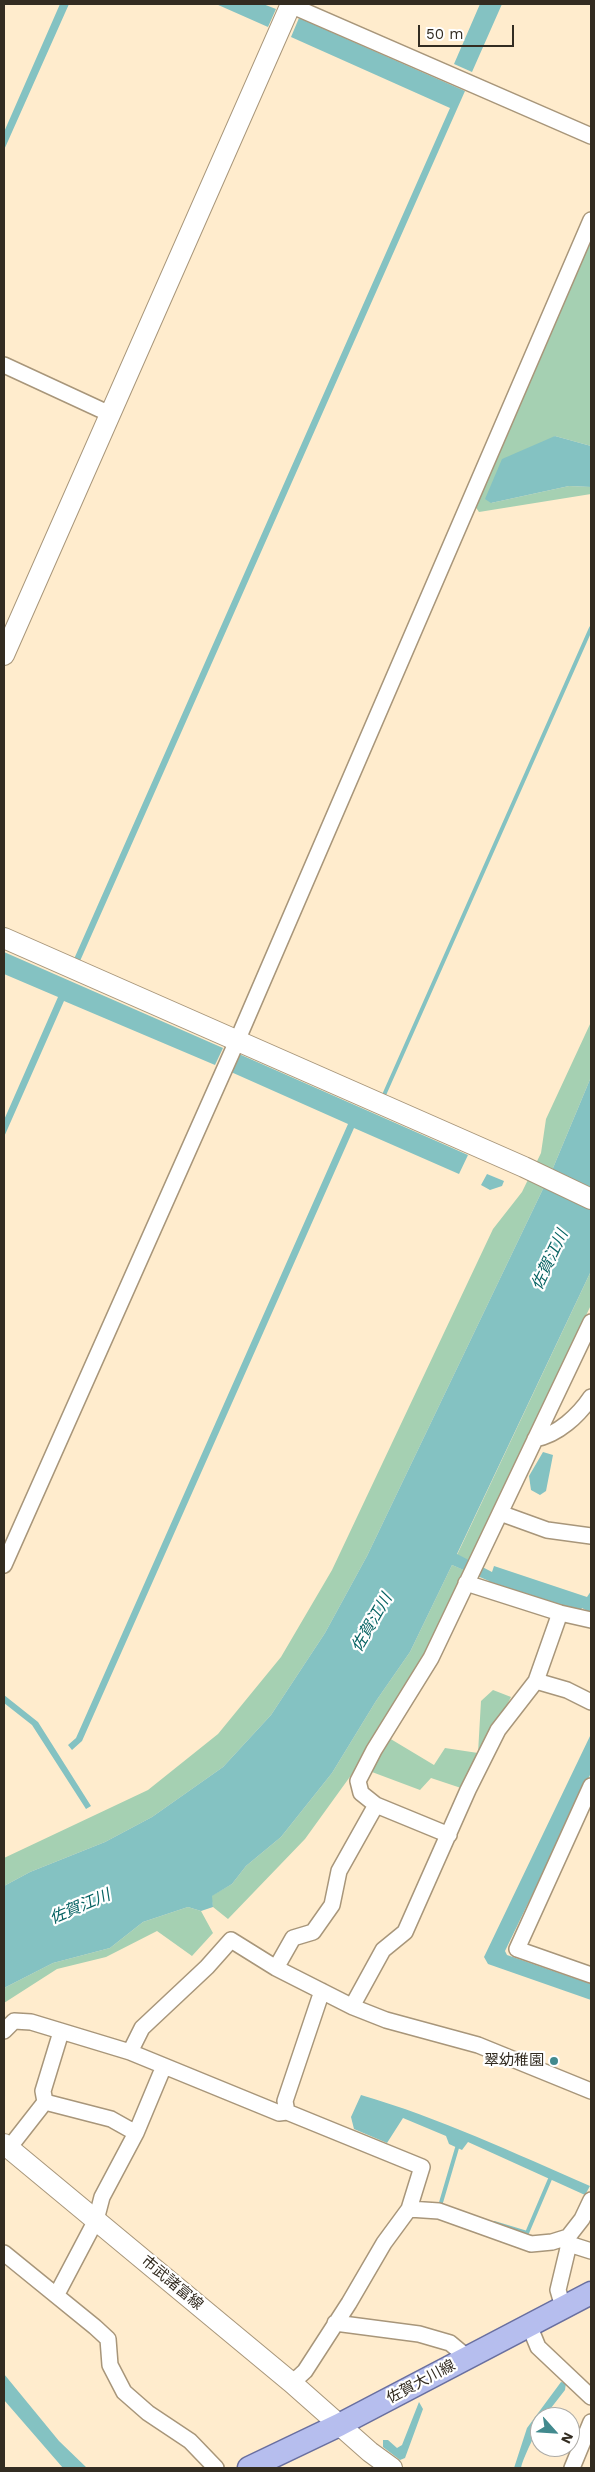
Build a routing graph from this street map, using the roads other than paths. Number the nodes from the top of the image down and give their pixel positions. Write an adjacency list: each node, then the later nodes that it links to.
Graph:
1 (290, 4): 2 (street); 5 (street)
2 (591, 136)
3 (591, 220): 8 (street)
4 (4, 365): 5 (street)
5 (110, 414): 6 (street)
6 (4, 655)
7 (4, 938): 8 (street)
8 (236, 1041): 9 (street); 15 (street)
9 (591, 1199)
10 (591, 1322): 12 (street)
11 (591, 1397): 12 (street)
12 (536, 1439): 13 (street)
13 (500, 1513): 14 (street); 16 (street)
14 (591, 1536)
15 (4, 1565)
16 (467, 1580): 17 (street); 22 (street)
17 (560, 1613): 18 (street); 19 (street)
18 (591, 1620)
19 (536, 1681): 20 (street); 23 (street)
20 (591, 1702)
21 (591, 1786): 25 (street)
22 (376, 1805): 23 (street); 24 (street)
23 (449, 1835): 27 (street)
24 (276, 1968): 26 (street); 30 (street)
25 (591, 1975)
26 (322, 1991): 32 (street); 34 (street)
27 (355, 2001)
28 (4, 2030): 29 (street)
29 (61, 2032): 30 (street); 33 (street)
30 (130, 2052): 31 (street)
31 (164, 2066): 34 (street); 35 (street)
32 (591, 2091)
33 (45, 2102): 35 (street); 36 (street)
34 (287, 2112): 38 (street)
35 (136, 2132): 39 (street)
36 (6, 2146): 39 (street, 市武諸富線)
37 (591, 2200): 40 (street)
38 (409, 2209): 40 (street); 46 (street)
39 (96, 2220): 44 (street); 49 (street, 市武諸富線)
40 (568, 2240): 41 (street); 45 (street)
41 (591, 2251)
42 (4, 2253): 44 (street)
43 (591, 2293): 45 (main road, 佐賀大川線)
44 (58, 2294): 53 (street)
45 (563, 2308): 47 (main road, 佐賀大川線)
46 (335, 2323): 48 (street); 49 (street)
47 (529, 2325): 48 (main road, 佐賀大川線); 50 (street)
48 (468, 2358): 52 (main road, 佐賀大川線)
49 (292, 2382): 52 (street, 市武諸富線)
50 (591, 2397)
51 (591, 2422): 56 (street)
52 (339, 2425): 54 (main road, 佐賀大川線); 55 (street, 市武諸富線)
53 (216, 2468)
54 (249, 2468)
55 (392, 2468)
56 (572, 2468)

